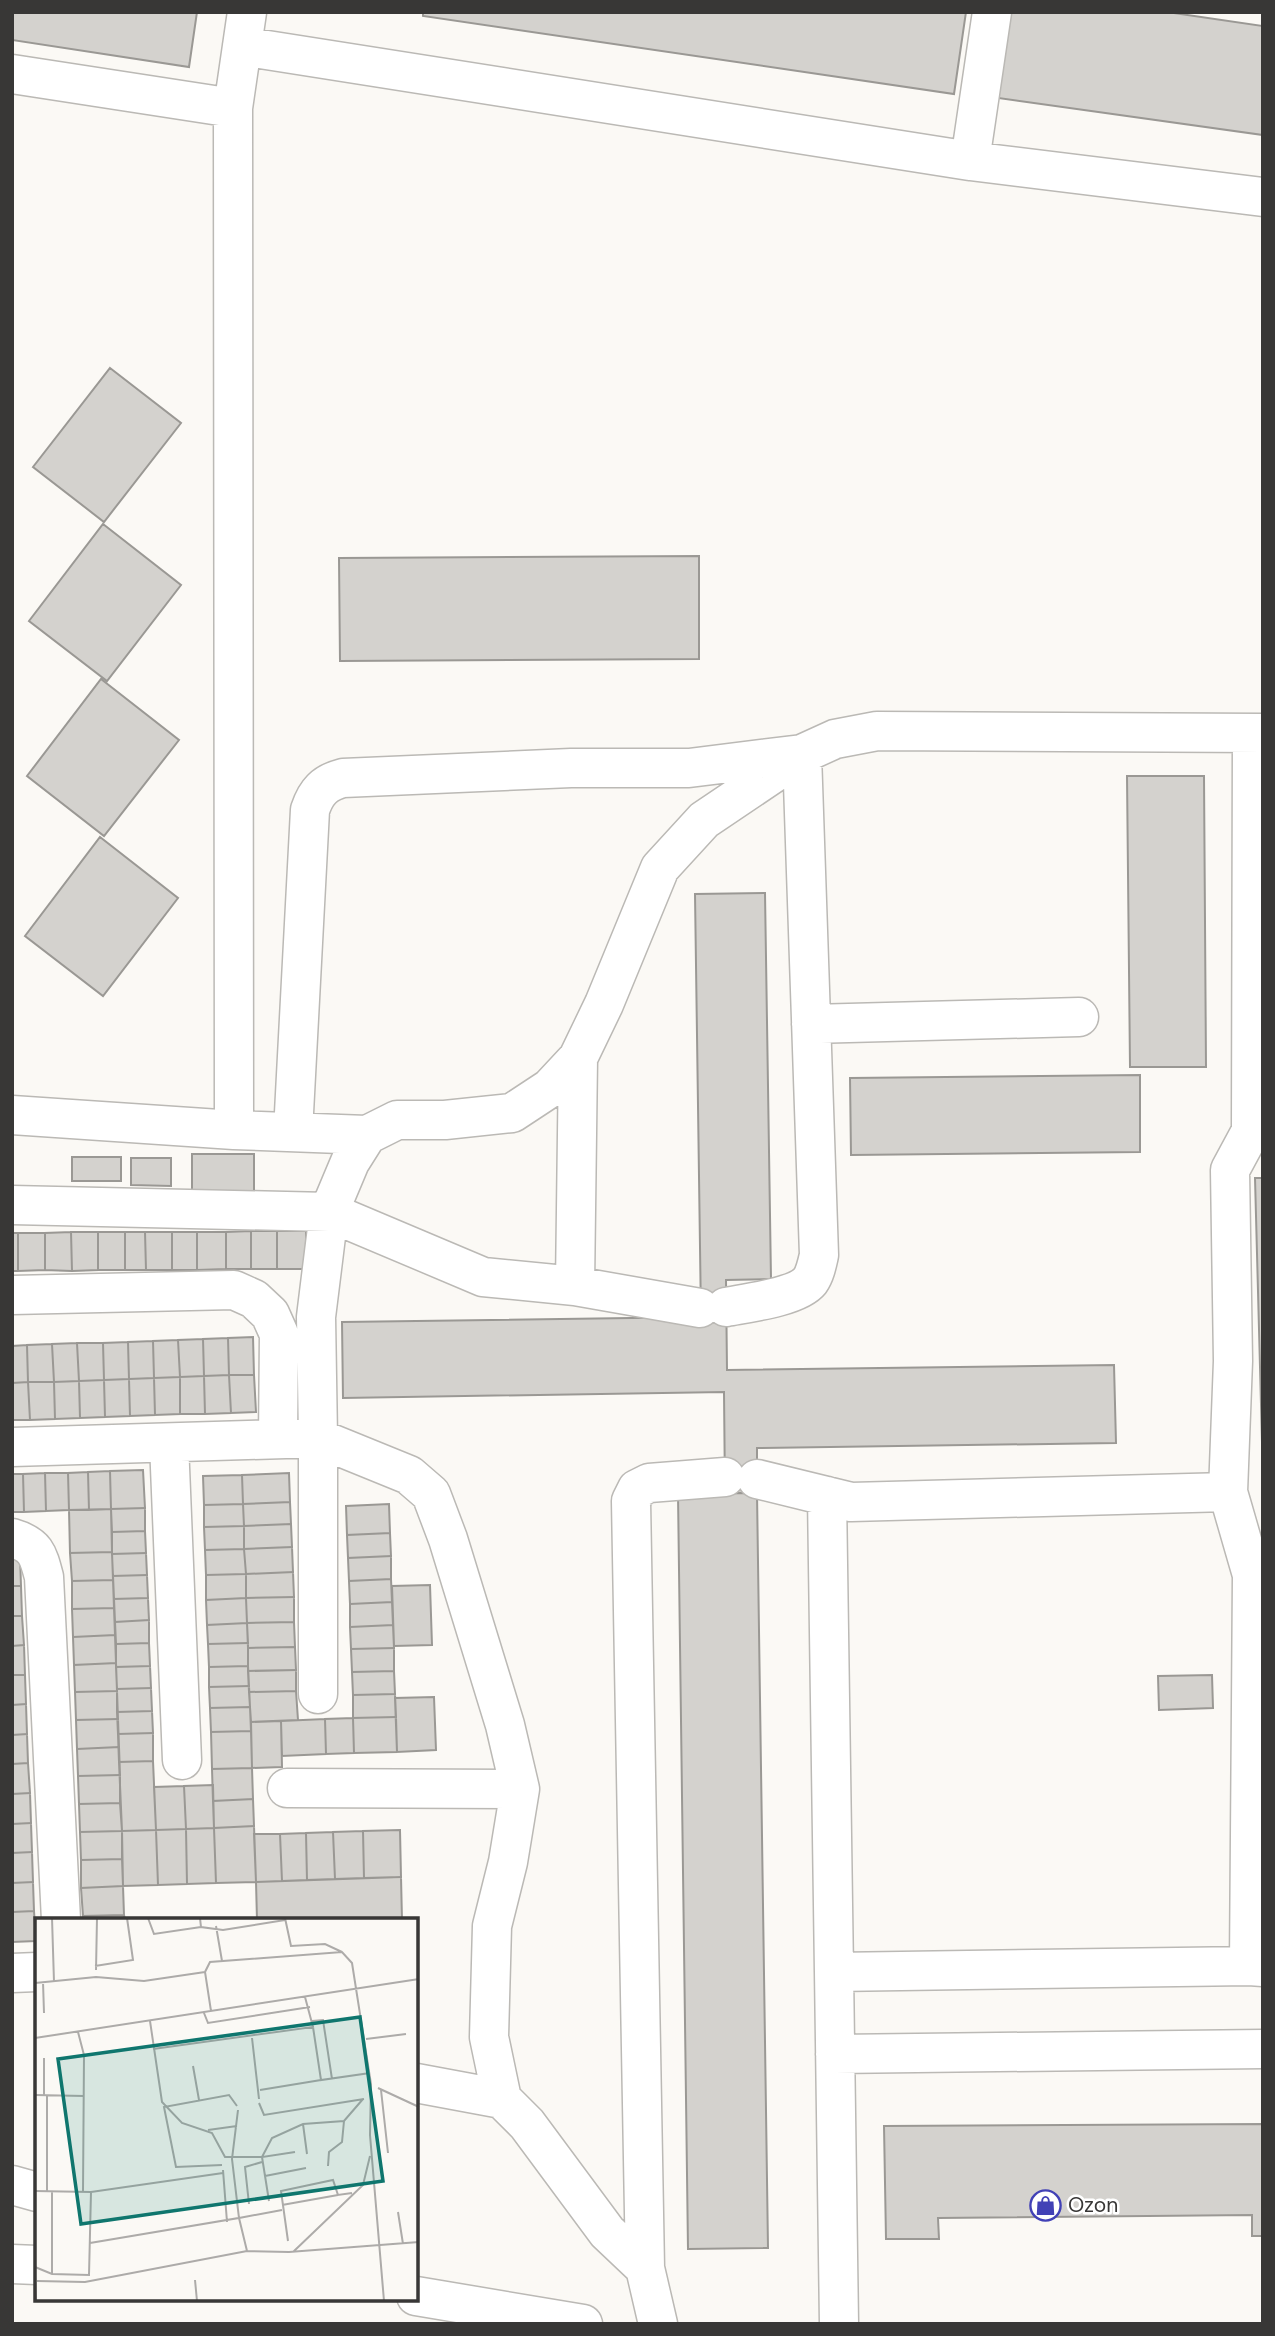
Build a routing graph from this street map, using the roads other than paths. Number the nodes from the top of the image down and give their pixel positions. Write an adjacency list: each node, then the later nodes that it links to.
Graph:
1 (992, 12): 5 (street)
2 (244, 29): 4 (street); 5 (street)
3 (12, 74): 4 (street)
4 (233, 108): 13 (street)
5 (970, 161): 6 (street)
6 (1263, 197)
7 (1257, 733): 8 (street); 24 (street)
8 (802, 754): 10 (street); 11 (street); 14 (street)
9 (1079, 1017): 10 (street)
10 (811, 1024): 18 (street)
11 (578, 1058): 15 (street); 18 (street)
12 (12, 1115): 13 (street)
13 (234, 1130): 14 (street)
14 (293, 1132): 15 (street)
15 (367, 1135): 17 (street)
16 (12, 1205): 17 (street)
17 (329, 1212): 18 (street); 20 (street)
18 (575, 1286)
19 (12, 1295): 21 (street)
20 (318, 1438): 21 (street); 27 (street); 30 (street)
21 (278, 1439): 22 (street)
22 (169, 1443): 23 (street); 28 (street)
23 (12, 1447)
24 (1228, 1492): 25 (street); 32 (street)
25 (827, 1496): 34 (street); 44 (street)
26 (12, 1538): 31 (street)
27 (318, 1694)
28 (182, 1760)
29 (287, 1788): 30 (street)
30 (520, 1789): 39 (street)
31 (61, 1918)
32 (1256, 1966): 34 (street)
33 (35, 1972): 35 (street)
34 (834, 1972): 37 (street)
35 (12, 1973)
36 (1263, 2049): 37 (street)
37 (835, 2054): 48 (street)
38 (418, 2083): 39 (street)
39 (502, 2099): 44 (street)
40 (12, 2185): 41 (street)
41 (35, 2191)
42 (12, 2264): 43 (street)
43 (35, 2265)
44 (645, 2268): 47 (street)
45 (418, 2296): 46 (street)
46 (583, 2324)
47 (658, 2324)
48 (839, 2324)

